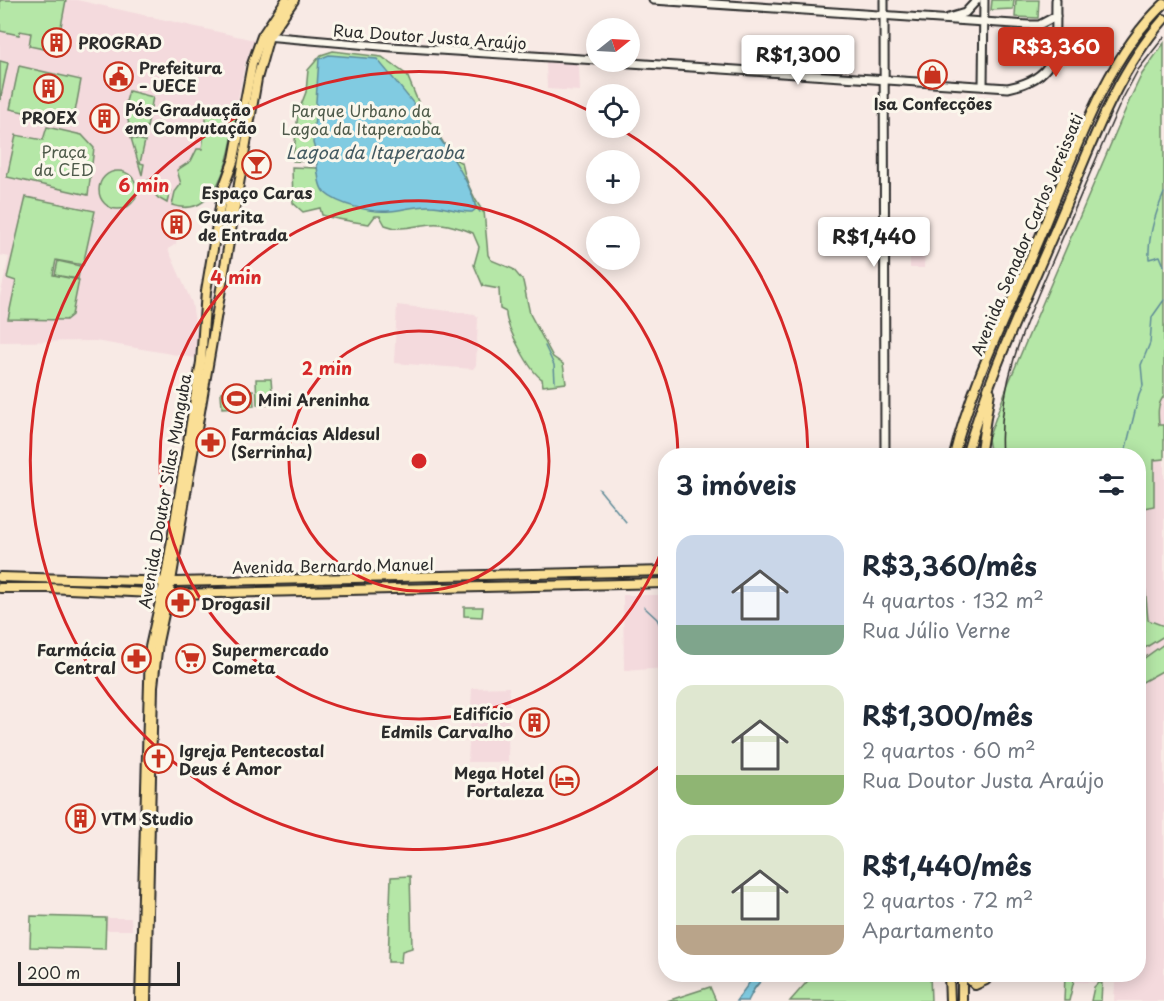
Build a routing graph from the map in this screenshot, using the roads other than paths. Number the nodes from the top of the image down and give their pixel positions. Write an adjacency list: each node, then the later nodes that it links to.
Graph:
1 (286, 0): 14 (main road, Avenida Doutor Silas Munguba)
2 (294, 0): 14 (main road, Avenida Doutor Silas Munguba)
3 (653, 0): 9 (street)
4 (884, 0): 9 (street)
5 (977, 0): 11 (street)
6 (984, 0): 13 (street)
7 (1056, 0): 10 (street)
8 (1164, 4): 25 (main road, Avenida Senador Carlos Jereissati)
9 (885, 15): 11 (street); 17 (street)
10 (1056, 16): 13 (street); 18 (street)
11 (943, 19): 13 (street)
12 (1164, 19): 23 (main road, Avenida Senador Carlos Jereissati)
13 (984, 22): 18 (street)
14 (266, 36): 15 (street, Rua Doutor Justa Araújo); 19 (main road, Avenida Doutor Silas Munguba); 20 (main road, Avenida Doutor Silas Munguba)
15 (586, 59)
16 (640, 64): 17 (street)
17 (885, 80): 18 (street); 24 (street)
18 (983, 86)
19 (222, 192): 20 (main road); 22 (main road, Avenida Doutor Silas Munguba)
20 (230, 226): 21 (main road, Avenida Doutor Silas Munguba)
21 (219, 289): 22 (main road); 30 (main road, Avenida Doutor Silas Munguba)
22 (206, 291): 30 (main road, Avenida Doutor Silas Munguba)
23 (995, 370): 26 (main road, Avenida Senador Carlos Jereissati); 27 (main road)
24 (885, 448)
25 (956, 448)
26 (968, 448)
27 (981, 448)
28 (658, 571): 30 (main road, Avenida Bernardo Manuel)
29 (0, 578): 30 (main road, Avenida Bernardo Manuel)
30 (167, 581): 33 (main road, Avenida Doutor Silas Munguba)
31 (658, 583): 33 (main road, Avenida Bernardo Manuel)
32 (0, 588): 33 (main road, Avenida Bernardo Manuel)
33 (164, 594): 36 (main road, Avenida Doutor Silas Munguba); 37 (main road, Avenida Doutor Silas Munguba)
34 (949, 982): 38 (main road)
35 (963, 982): 39 (main road)
36 (140, 1001)
37 (146, 1001)
38 (950, 1001)
39 (962, 1001)

